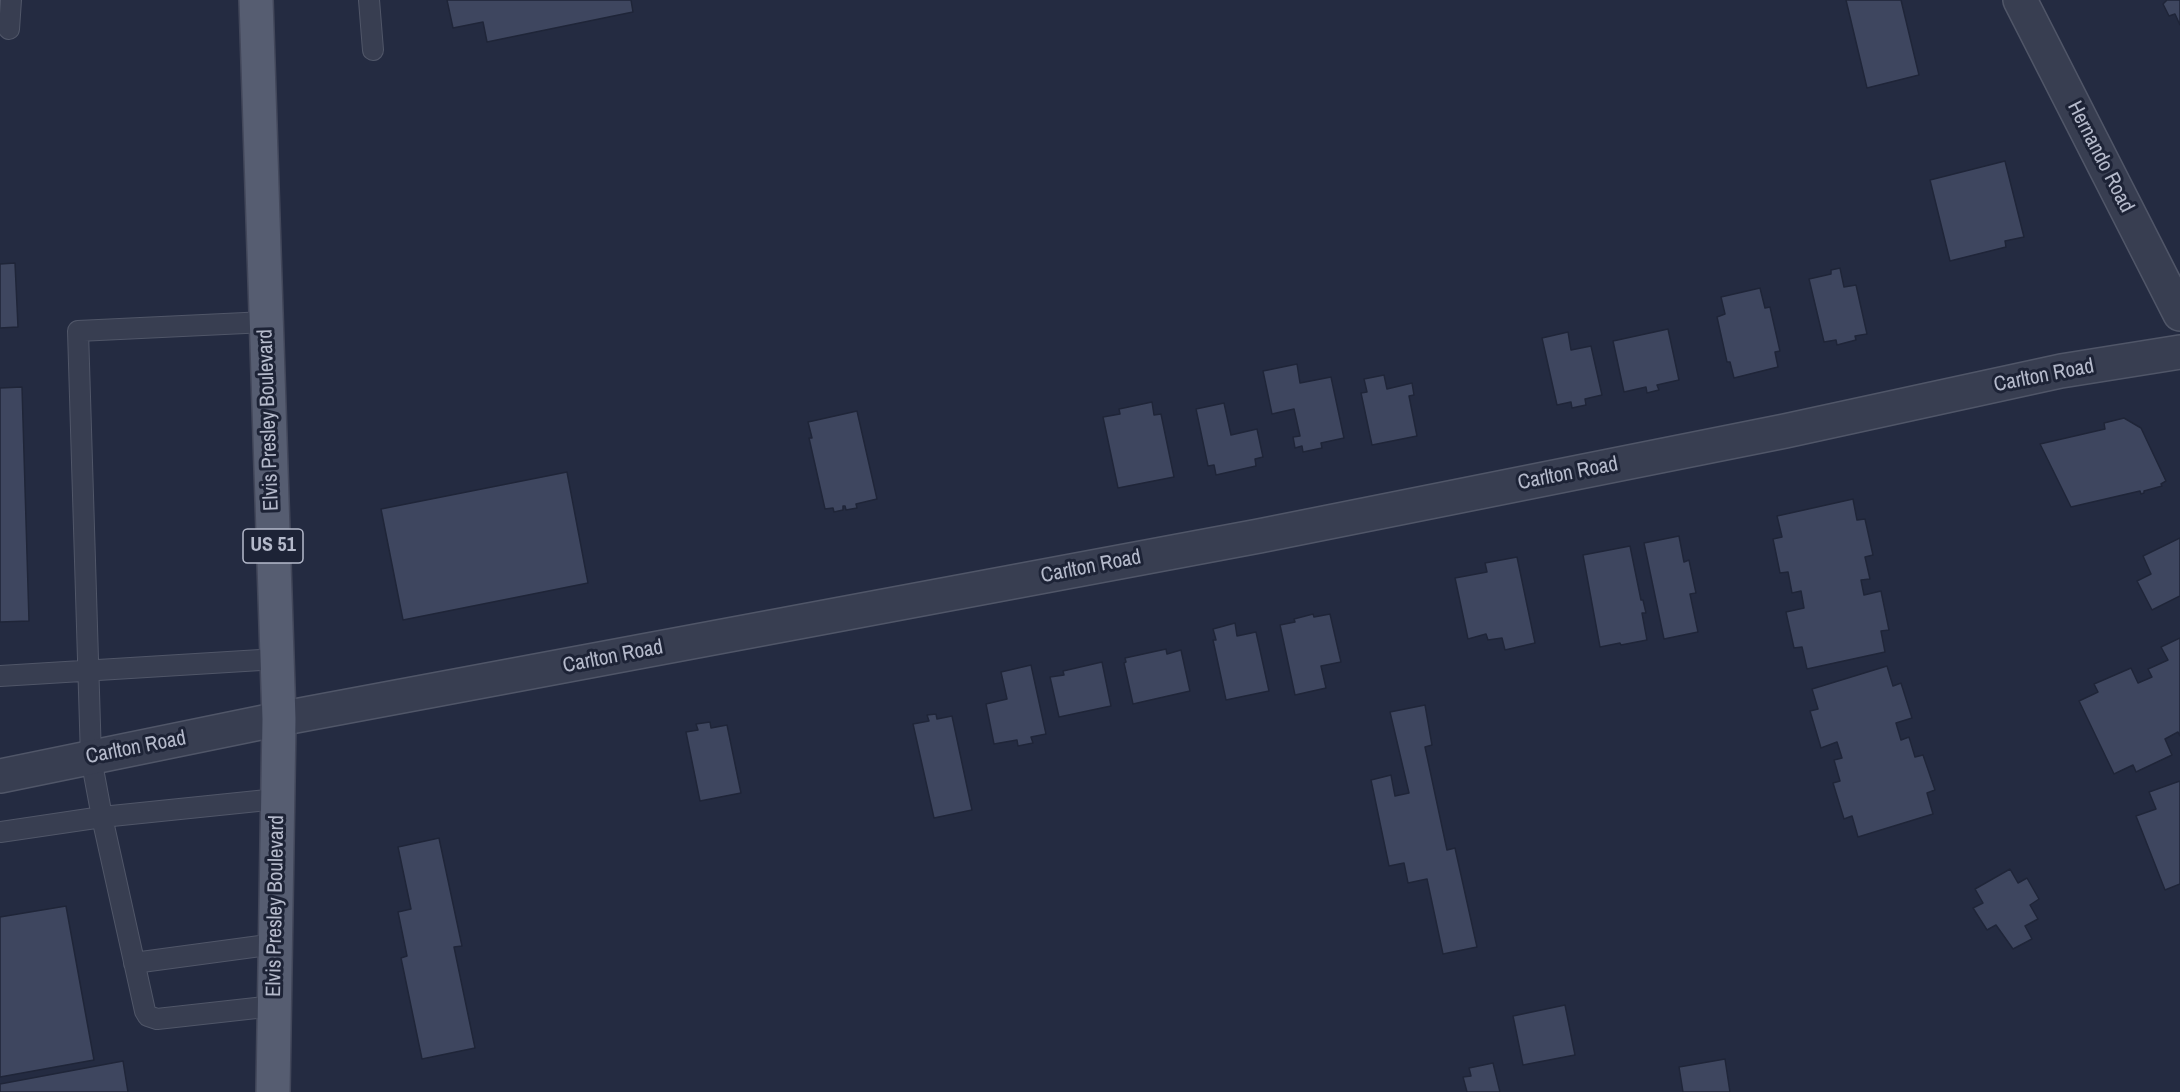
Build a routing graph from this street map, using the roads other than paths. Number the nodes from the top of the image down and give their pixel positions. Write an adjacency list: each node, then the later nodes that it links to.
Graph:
1 (10, 0): 5 (lane)
2 (256, 0): 8 (main road, Elvis Presley Boulevard / US 51)
3 (369, 0): 6 (lane)
4 (2020, 0): 7 (street, Hernando Road)
5 (9, 29)
6 (373, 50)
7 (2180, 314)
8 (266, 322): 10 (main road, Elvis Presley Boulevard / US 51); 11 (lane)
9 (2180, 352): 13 (street, Carlton Road)
10 (277, 658): 11 (lane); 13 (main road, Elvis Presley Boulevard / US 51)
11 (88, 670): 12 (lane); 14 (lane)
12 (0, 676)
13 (279, 719): 14 (street, Carlton Road); 16 (main road, Elvis Presley Boulevard / US 51)
14 (91, 758): 15 (street, Carlton Road); 17 (lane)
15 (0, 776)
16 (278, 800): 17 (lane); 19 (main road, Elvis Presley Boulevard / US 51)
17 (102, 818): 18 (lane); 20 (lane)
18 (0, 832)
19 (275, 944): 20 (lane); 21 (main road, Elvis Presley Boulevard / US 51)
20 (134, 963): 21 (lane)
21 (274, 1006): 22 (main road, Elvis Presley Boulevard / US 51)
22 (273, 1092)

